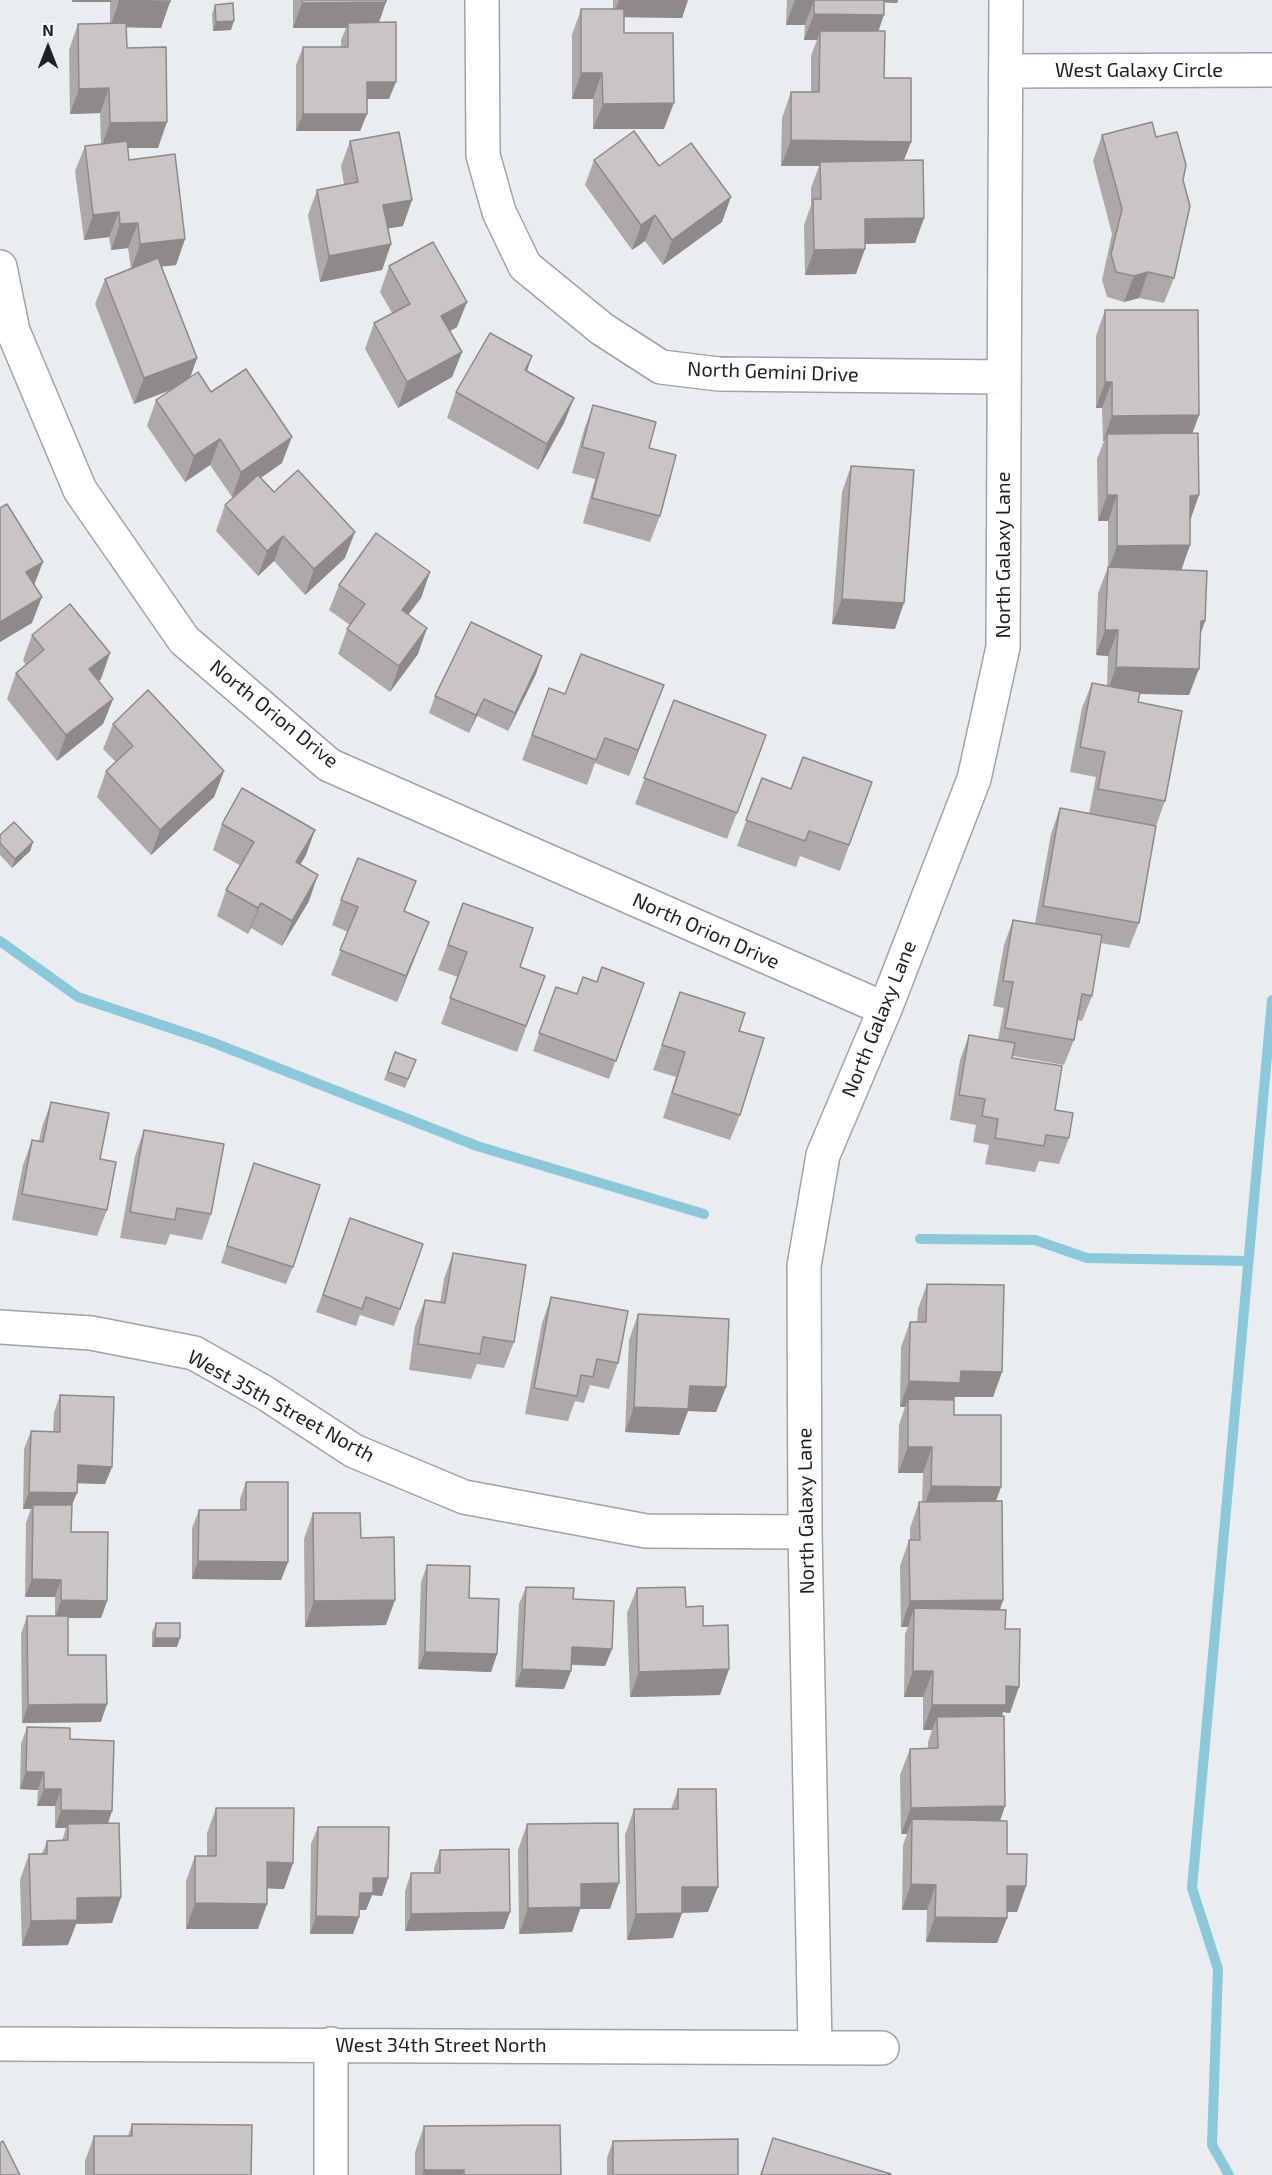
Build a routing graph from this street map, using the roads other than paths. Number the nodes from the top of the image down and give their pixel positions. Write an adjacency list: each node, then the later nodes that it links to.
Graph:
1 (482, 0): 6 (street, North Gemini Drive)
2 (1006, 0): 4 (street, North Galaxy Lane)
3 (1272, 70): 4 (street, West Galaxy Circle)
4 (1007, 71): 6 (street, North Galaxy Lane)
5 (0, 267): 7 (street, North Orion Drive)
6 (1004, 376): 7 (street, North Galaxy Lane)
7 (885, 1009): 9 (street, North Galaxy Lane)
8 (0, 1328): 9 (street, West 35th Street North)
9 (805, 1532): 12 (street, North Galaxy Lane)
10 (0, 2044): 11 (street, West 34th Street North)
11 (331, 2044): 12 (street, West 34th Street North); 14 (street)
12 (815, 2048): 13 (street, West 34th Street North)
13 (882, 2048)
14 (331, 2175)

